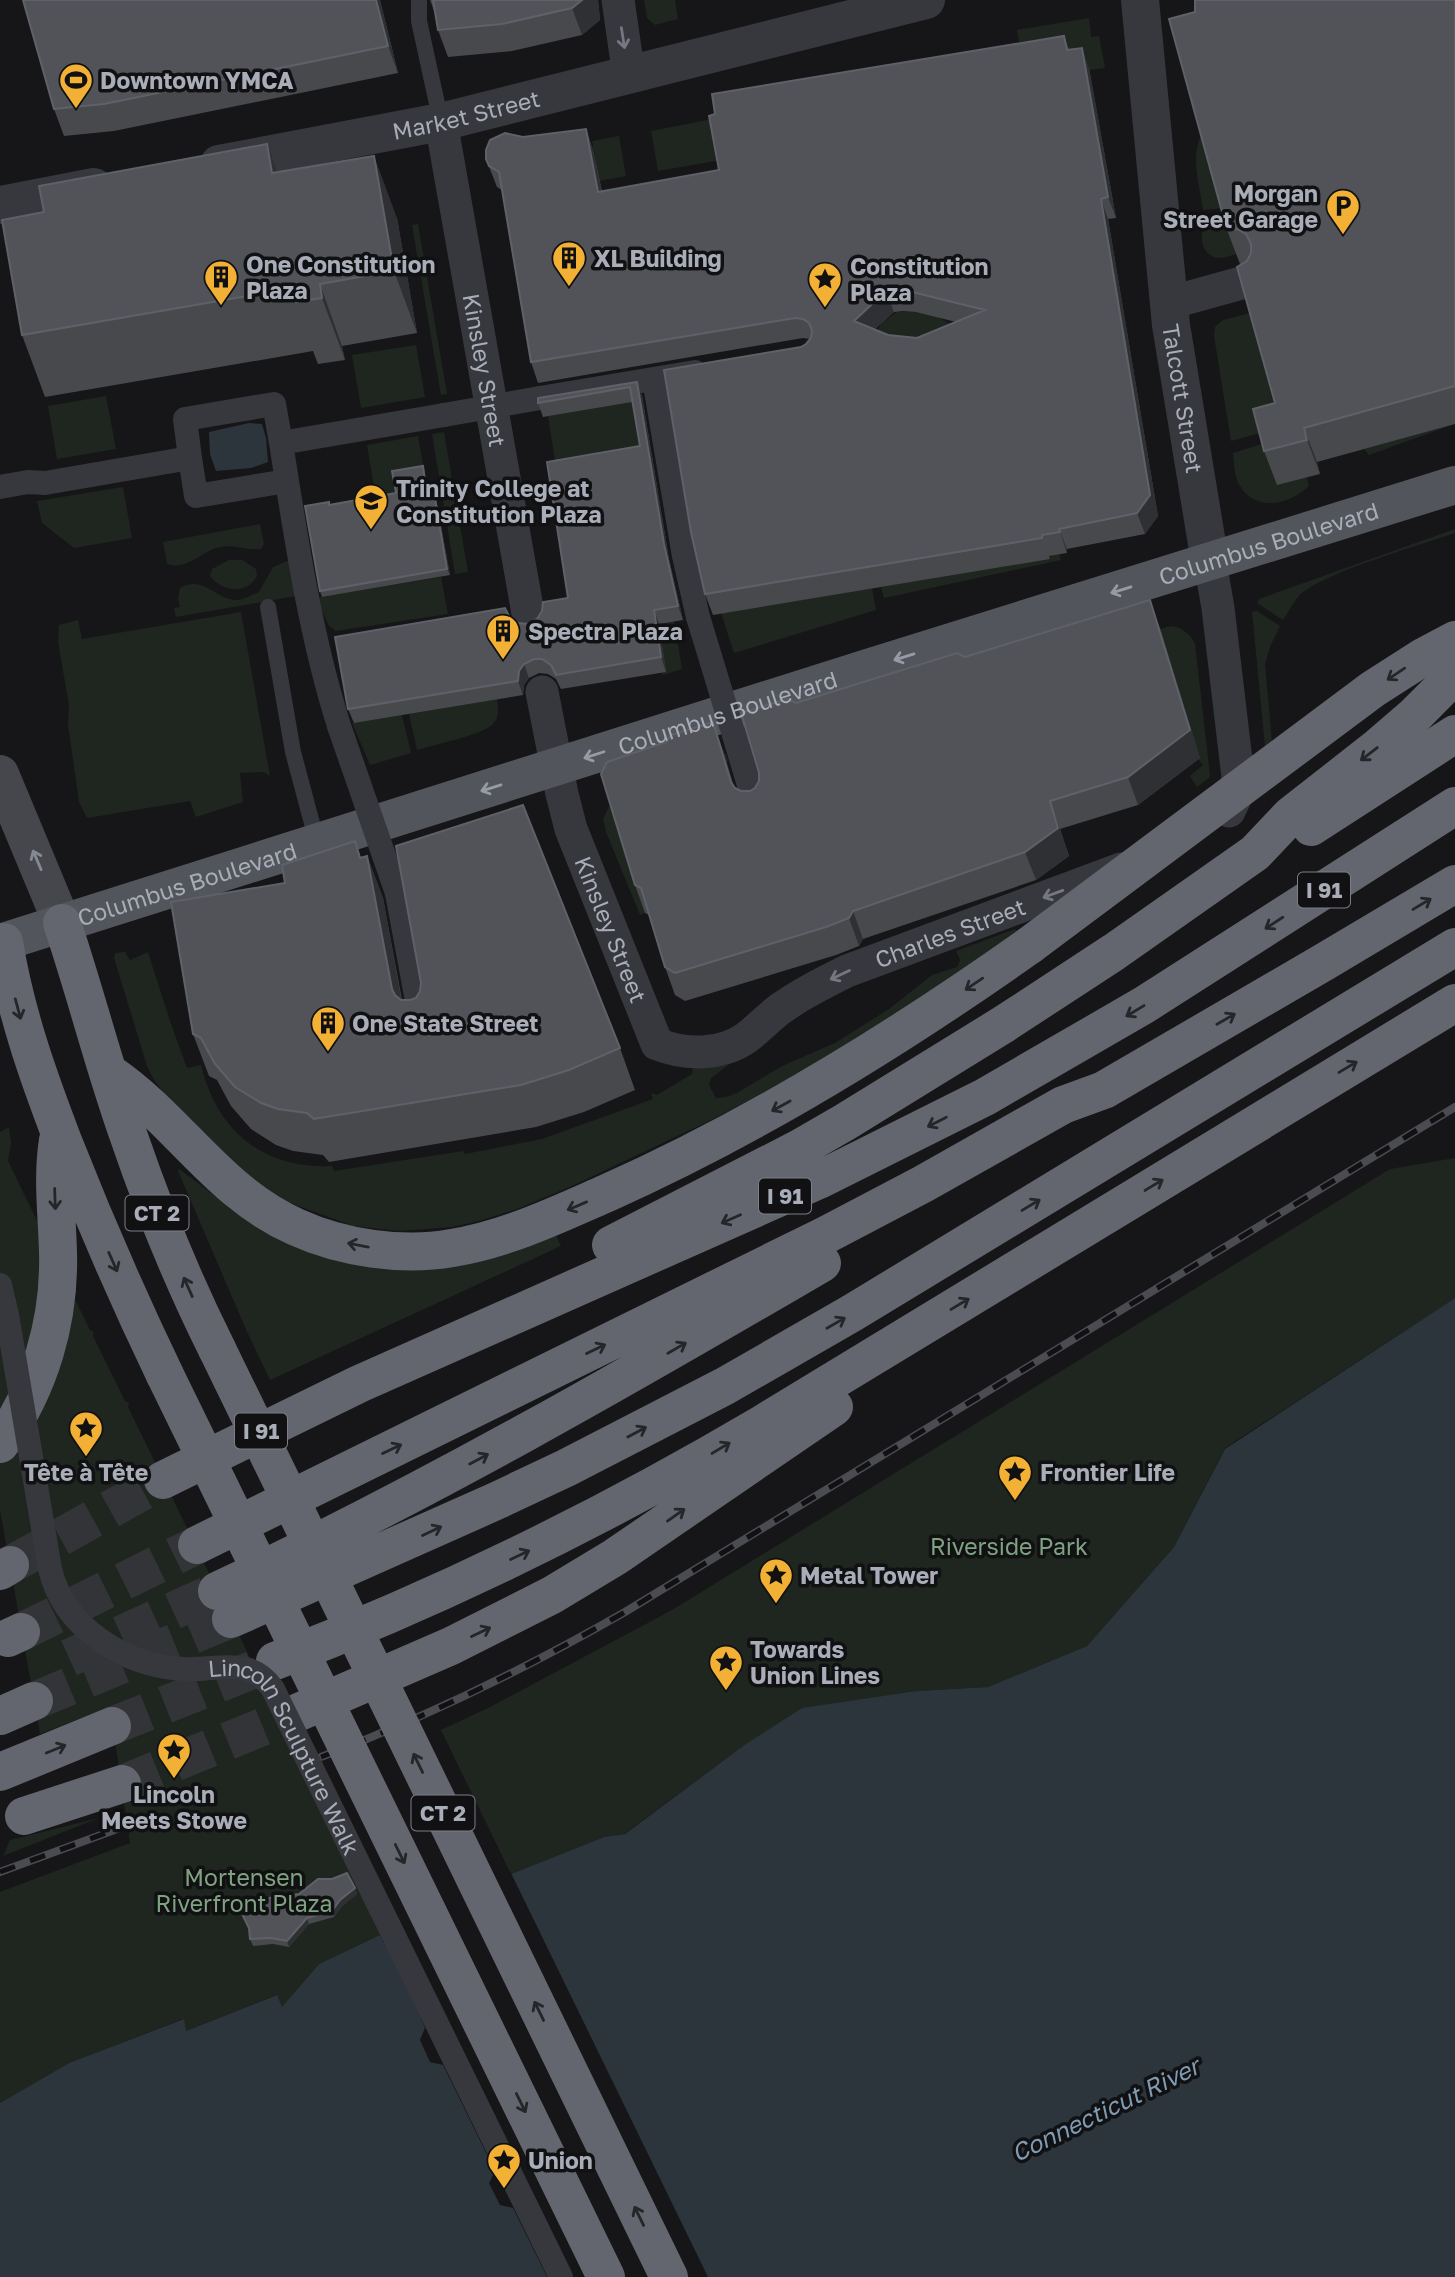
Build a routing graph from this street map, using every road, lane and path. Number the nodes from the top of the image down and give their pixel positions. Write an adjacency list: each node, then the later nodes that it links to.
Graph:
1 (419, 0): 6 (lane)
2 (618, 0): 5 (street, one-way to 5)
3 (926, 0): 5 (street, Market Street)
4 (1140, 0): 11 (street, Talcott Street)
5 (629, 76): 6 (street, Market Street)
6 (441, 122): 7 (street, Market Street); 21 (street, Kinsley Street)
7 (183, 171)
8 (128, 181): 9 (street)
9 (0, 205)
10 (1245, 282): 11 (street)
11 (1169, 303): 19 (street, Talcott Street)
12 (722, 368): 13 (street)
13 (654, 379): 14 (street, bridge); 29 (street, bridge)
14 (281, 443): 15 (street); 16 (street)
15 (190, 458): 16 (street); 18 (street)
16 (287, 481): 38 (street, bridge)
17 (1455, 485): 19 (main road, Columbus Boulevard)
18 (0, 487)
19 (1210, 562): 26 (main road, Columbus Boulevard, one-way to 26); 28 (street, Talcott Street)
20 (268, 607): 31 (lane)
21 (529, 619)
22 (1455, 640): 40 (highway, one-way to 40, bridge)
23 (1455, 675): 32 (highway, one-way to 32)
24 (542, 692): 26 (street, Kinsley Street)
25 (1455, 734): 32 (highway)
26 (556, 767): 31 (main road, Columbus Boulevard, one-way to 31); 39 (street, Kinsley Street)
27 (0, 774): 34 (main road, one-way to 27)
28 (1237, 794): 39 (street, Charles Street, one-way to 39)
29 (755, 805)
30 (1455, 806): 46 (highway, I 91, one-way to 46)
31 (317, 842): 34 (main road, Columbus Boulevard)
32 (1255, 853): 46 (highway)
33 (1455, 884): 41 (highway, one-way to 33)
34 (62, 923): 35 (main road, Columbus Boulevard); 40 (highway, CT 2)
35 (1, 936): 42 (highway, CT 2, one-way to 42)
36 (1455, 947): 41 (highway)
37 (1455, 1003): 45 (highway, one-way to 37)
38 (422, 1028)
39 (657, 1044)
40 (108, 1072): 58 (highway, CT 2, one-way to 40, bridge)
41 (1104, 1090): 49 (highway, one-way to 41)
42 (59, 1131): 47 (highway, one-way to 47); 57 (highway, CT 2, one-way to 57, bridge)
43 (0, 1285): 44 (street, Lincoln Sculpture Walk)
44 (3, 1318): 56 (street, Lincoln Sculpture Walk, bridge)
45 (901, 1339): 50 (highway, one-way to 45); 51 (highway, one-way to 45)
46 (359, 1384): 48 (highway, I 91)
47 (0, 1444)
48 (163, 1480)
49 (197, 1545)
50 (275, 1661)
51 (299, 1712)
52 (112, 1726): 53 (highway, one-way to 52)
53 (0, 1772)
54 (122, 1784): 55 (highway)
55 (24, 1816)
56 (561, 2277)
57 (606, 2277)
58 (669, 2277)

